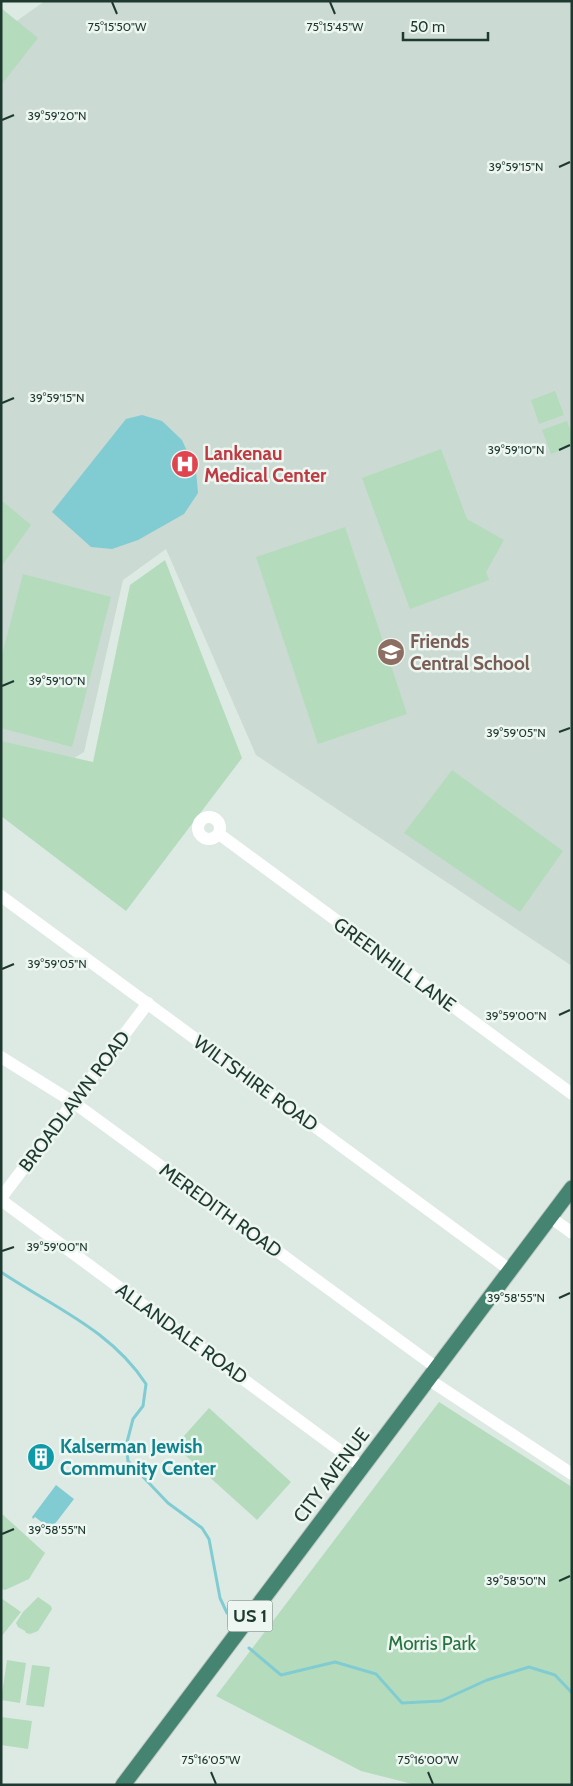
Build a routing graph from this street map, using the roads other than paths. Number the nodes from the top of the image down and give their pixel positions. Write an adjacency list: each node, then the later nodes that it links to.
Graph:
1 (219, 834): 5 (street, GREENHILL LANE)
2 (1, 896): 3 (street, WILTSHIRE ROAD)
3 (148, 1003): 6 (street, BROADLAWN ROAD); 11 (street, WILTSHIRE ROAD)
4 (1, 1057): 6 (street, MEREDITH ROAD)
5 (572, 1094)
6 (73, 1102): 8 (street, BROADLAWN ROAD); 12 (street, MEREDITH ROAD)
7 (572, 1188): 9 (highway, CITY AVENUE / US 1)
8 (1, 1199): 13 (street, ALLANDALE ROAD)
9 (550, 1217): 10 (street); 11 (highway, CITY AVENUE / US 1)
10 (572, 1233)
11 (510, 1270): 12 (highway, CITY AVENUE / US 1)
12 (432, 1374): 13 (highway, CITY AVENUE / US 1); 14 (street, MEREDITH ROAD)
13 (362, 1466): 15 (highway, CITY AVENUE / US 1)
14 (572, 1474)
15 (123, 1785)

